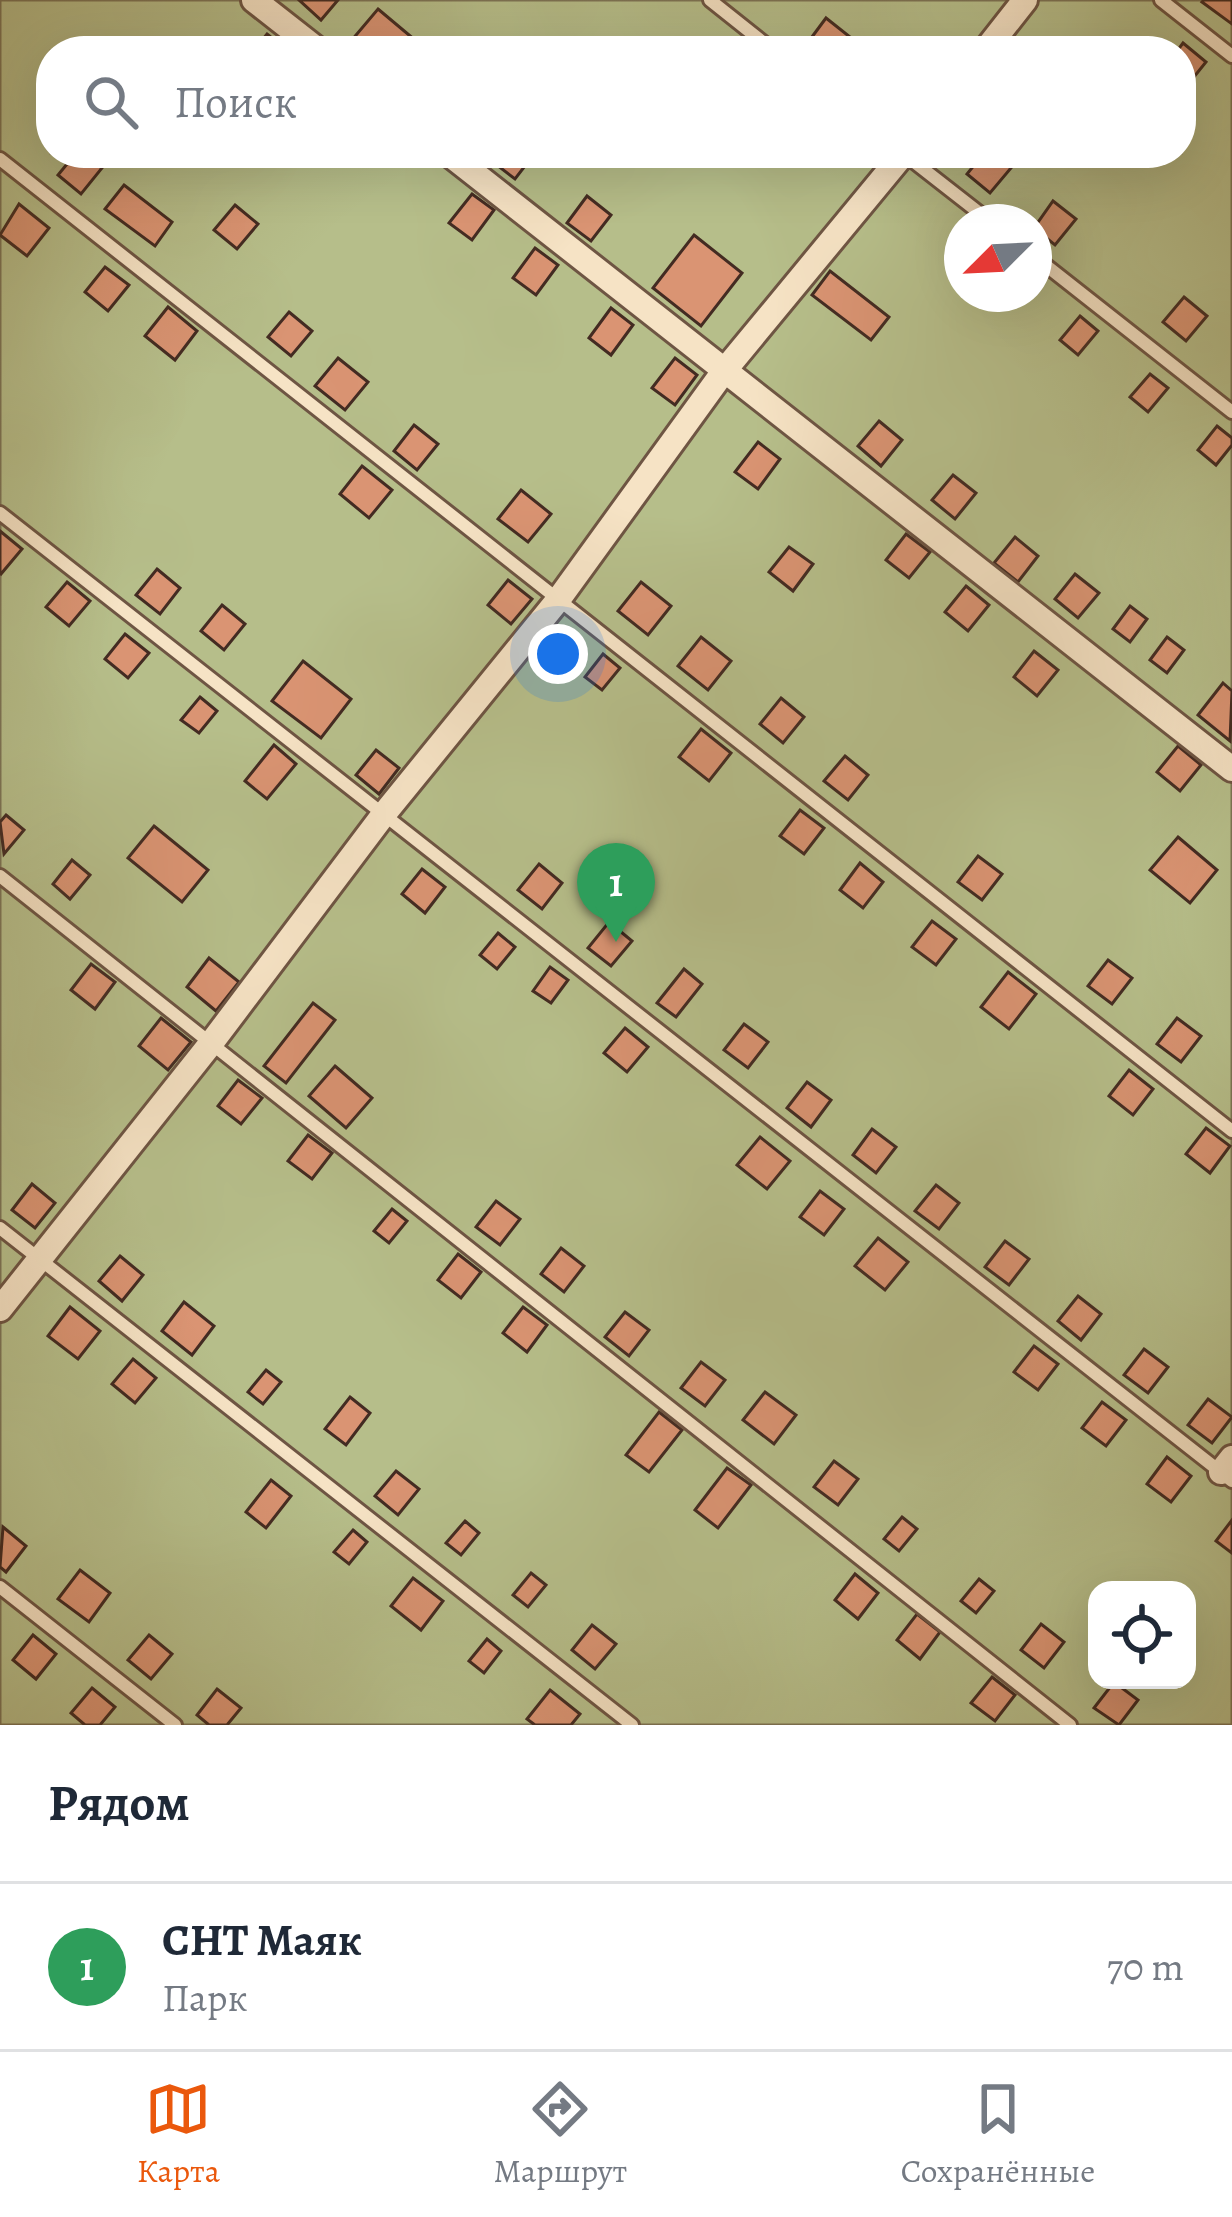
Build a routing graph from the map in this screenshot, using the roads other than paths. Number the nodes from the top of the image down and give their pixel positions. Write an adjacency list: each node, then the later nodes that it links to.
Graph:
1 (254, 0): 5 (street)
2 (710, 0): 6 (lane)
3 (1025, 0): 7 (street)
4 (1161, 0): 8 (lane)
5 (300, 36)
6 (755, 36)
7 (997, 36)
8 (1232, 56)
9 (0, 159): 18 (lane)
10 (467, 168): 15 (street)
11 (892, 168): 15 (street)
12 (923, 168): 13 (lane)
13 (968, 204)
14 (1052, 270): 16 (lane)
15 (724, 371): 18 (street); 19 (street)
16 (1232, 412)
17 (0, 513): 20 (lane)
18 (558, 600): 20 (street); 23 (lane)
19 (1232, 769)
20 (384, 814): 22 (street); 27 (lane)
21 (0, 876): 22 (lane)
22 (212, 1042): 25 (street); 31 (lane)
23 (1232, 1131)
24 (0, 1228): 25 (lane)
25 (39, 1258): 26 (street); 30 (lane)
26 (0, 1309)
27 (1228, 1470)
28 (0, 1587): 29 (lane)
29 (176, 1725)
30 (632, 1725)
31 (1070, 1725)

